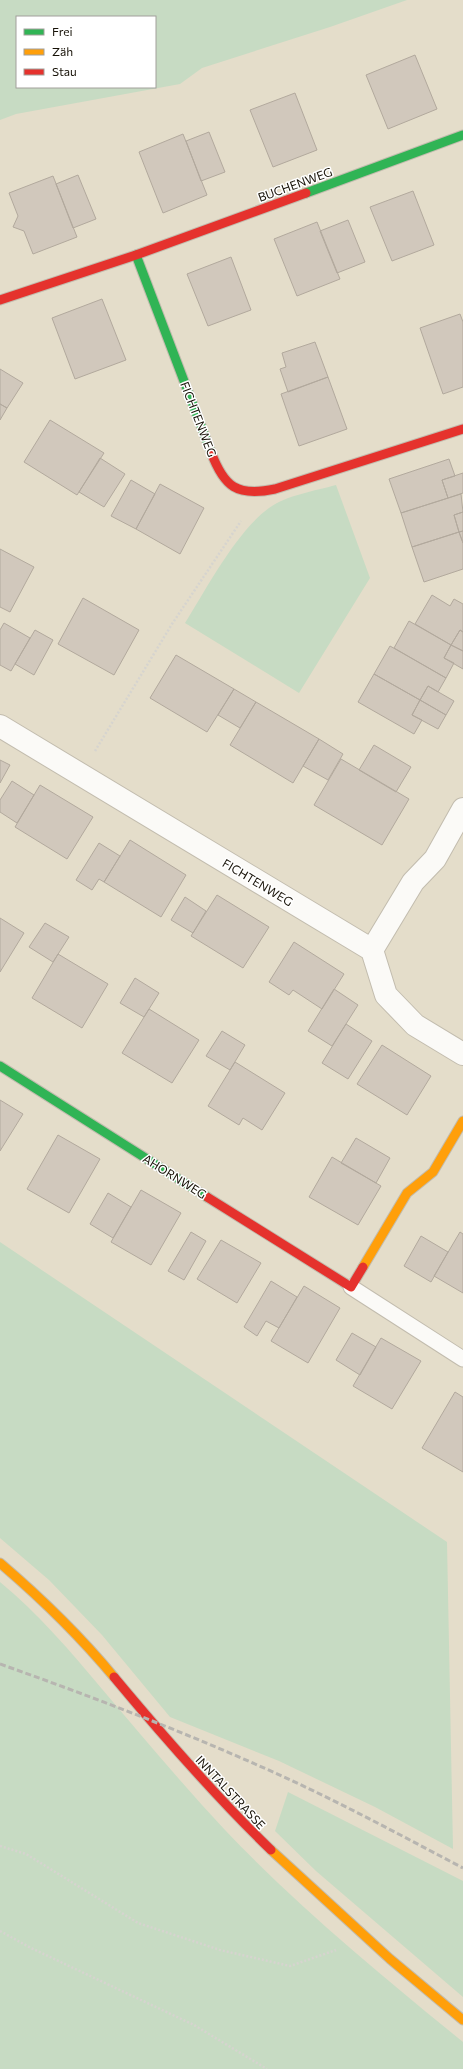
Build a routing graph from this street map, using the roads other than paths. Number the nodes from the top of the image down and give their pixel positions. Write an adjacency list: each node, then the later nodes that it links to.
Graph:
1 (463, 135): 2 (street, BUCHENWEG)
2 (136, 255): 3 (street); 4 (street, FICHTENWEG)
3 (0, 300)
4 (463, 429)
5 (0, 726): 7 (street, FICHTENWEG)
6 (463, 809): 7 (street)
7 (372, 950): 8 (street)
8 (463, 1054)
9 (0, 1066): 11 (street, AHORNWEG)
10 (463, 1121): 11 (street)
11 (351, 1286): 12 (lane, AHORNWEG)
12 (463, 1359)
13 (0, 1563): 14 (street, INNTALSTRASSE)
14 (463, 2020)

